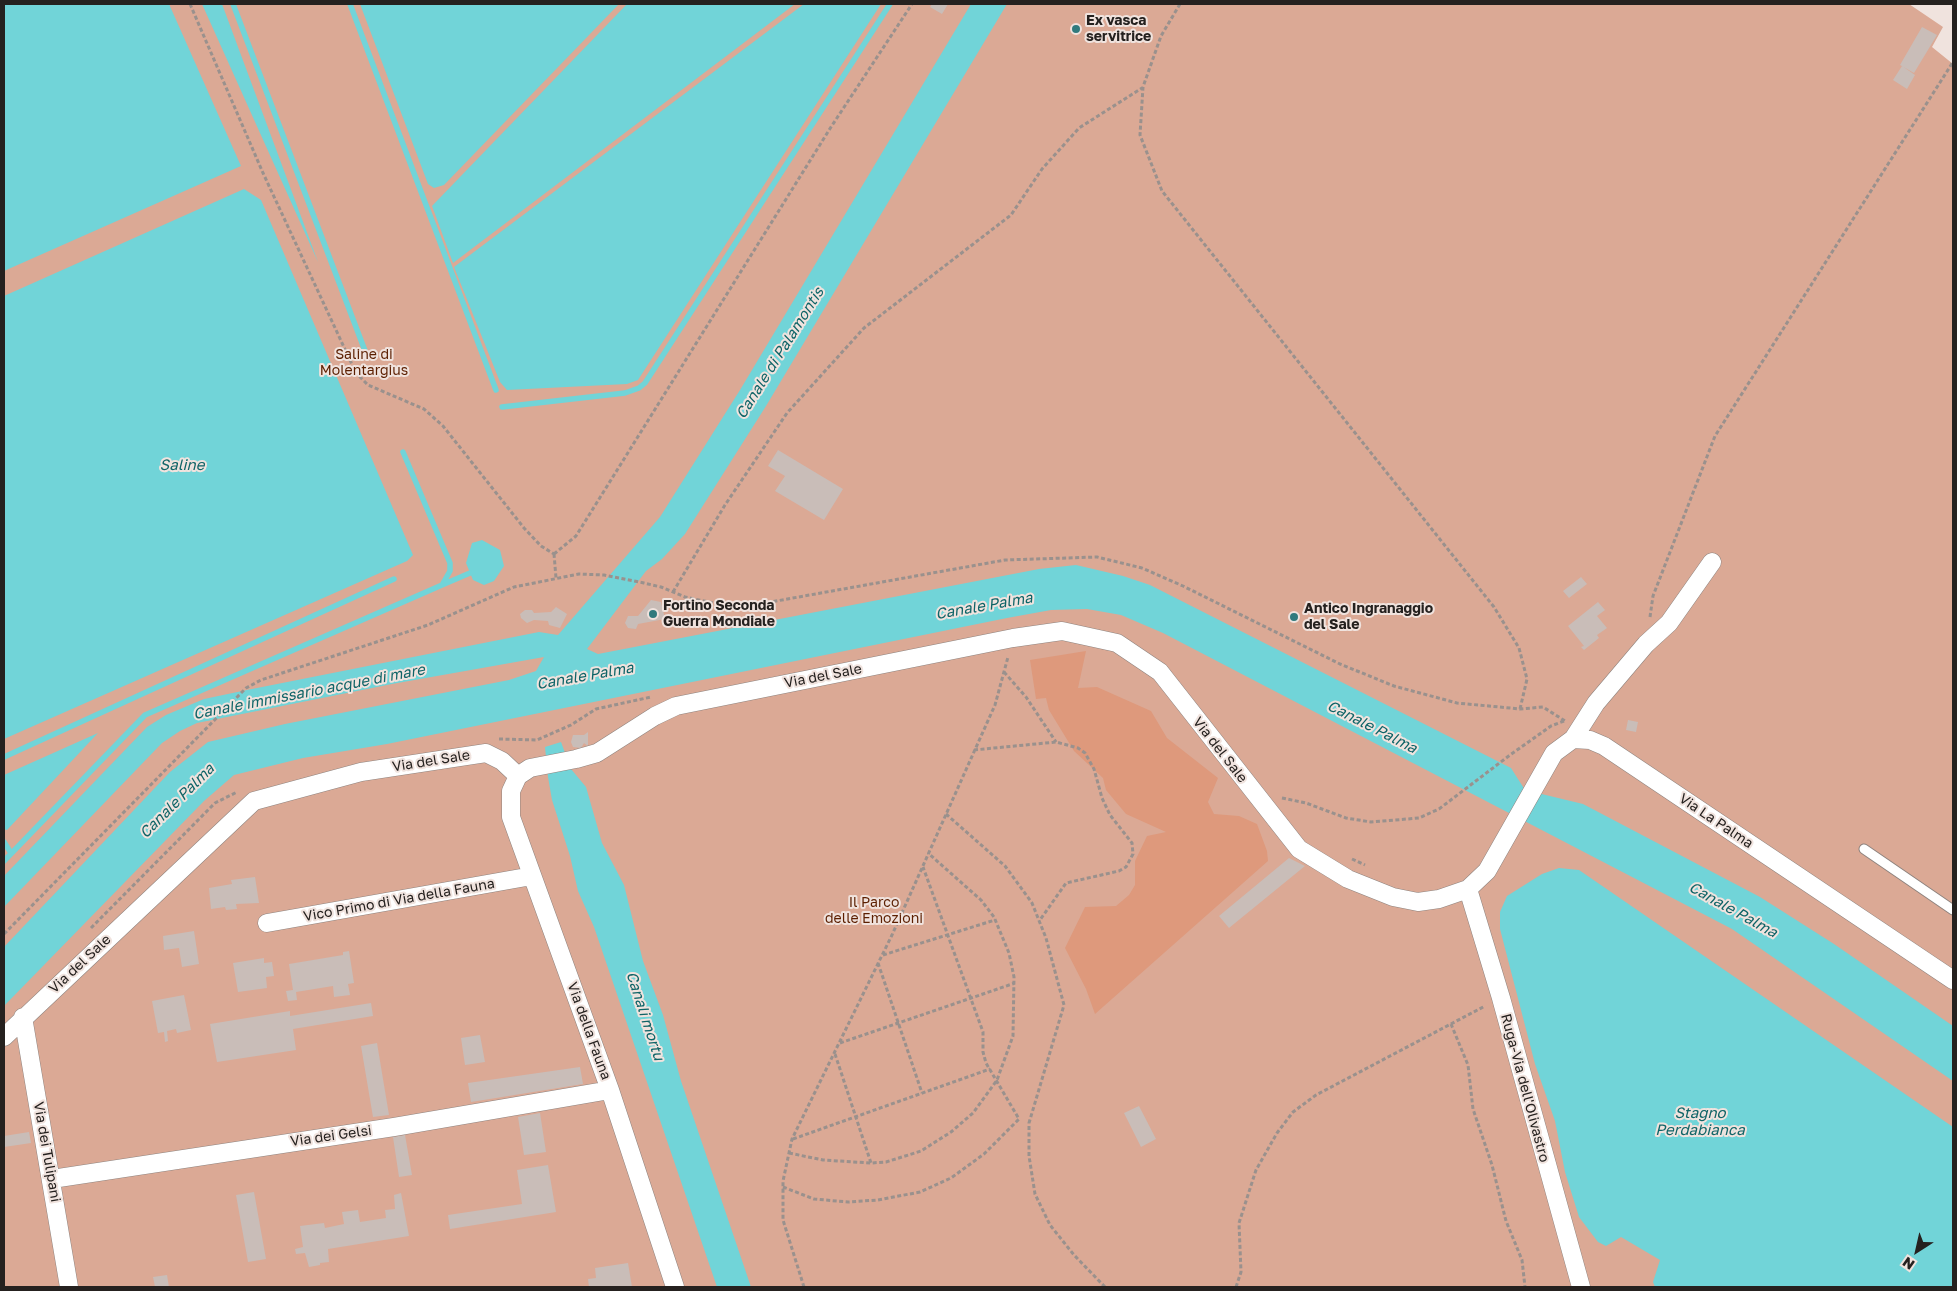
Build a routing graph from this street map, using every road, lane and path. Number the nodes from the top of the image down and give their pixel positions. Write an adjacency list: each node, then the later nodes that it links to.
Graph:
1 (190, 4): 6 (path)
2 (912, 4): 6 (path)
3 (1180, 4): 5 (path)
4 (1953, 62): 11 (path)
5 (1143, 87): 9 (path); 13 (path)
6 (554, 554): 8 (path)
7 (1712, 562): 11 (street)
8 (556, 578): 9 (path); 32 (path)
9 (673, 592): 13 (path)
10 (1013, 638): 12 (path); 18 (street, Via del Sale); 27 (street, Via del Sale)
11 (1646, 644): 15 (street)
12 (1004, 672): 16 (path); 17 (path)
13 (1520, 709): 14 (path)
14 (1564, 721): 15 (path); 19 (path)
15 (1574, 739): 27 (street, Via del Sale); 36 (street, Via La Palma)
16 (1056, 742): 17 (path); 30 (path)
17 (974, 750): 20 (path)
18 (518, 776): 26 (street, Via della Fauna); 40 (street, Via del Sale)
19 (1281, 798)
20 (946, 814): 22 (path); 30 (path)
21 (1864, 849): 28 (lane)
22 (928, 853): 24 (path); 29 (path)
23 (1348, 857): 25 (path)
24 (923, 865): 33 (path); 34 (path)
25 (1371, 868)
26 (532, 876): 31 (street, Vico Primo di Via della Fauna); 48 (street, Via della Fauna)
27 (1468, 889): 38 (street, Ruga-Via dell'Olivastro)
28 (1953, 910)
29 (995, 920): 33 (path); 37 (path)
30 (1039, 921): 59 (path)
31 (267, 923)
32 (4, 934)
33 (948, 935): 34 (path); 39 (path)
34 (882, 955): 35 (path)
35 (878, 963): 41 (path); 44 (path)
36 (1953, 980)
37 (1014, 983): 39 (path); 47 (path)
38 (1501, 998): 42 (path); 62 (street, Ruga-Via dell'Olivastro)
39 (971, 999): 41 (path); 46 (path)
40 (23, 1018): 43 (street, Via del Sale); 54 (street, Via dei Tulipani)
41 (898, 1023): 44 (path); 49 (path)
42 (1451, 1024): 60 (path); 61 (path)
43 (4, 1037)
44 (840, 1043): 45 (path)
45 (834, 1054): 50 (path); 51 (path)
46 (990, 1069): 47 (path); 49 (path)
47 (996, 1080): 53 (path); 55 (path)
48 (610, 1090): 54 (street, Via dei Gelsi); 57 (street, Via della Fauna)
49 (922, 1093): 50 (path)
50 (856, 1117): 51 (path); 53 (path)
51 (792, 1140): 52 (path)
52 (789, 1153): 53 (path); 55 (path)
53 (871, 1163)
54 (52, 1179): 56 (street, Via dei Tulipani)
55 (783, 1187): 58 (path)
56 (69, 1287)
57 (675, 1287)
58 (804, 1287)
59 (1105, 1287)
60 (1236, 1287)
61 (1525, 1287)
62 (1581, 1287)

